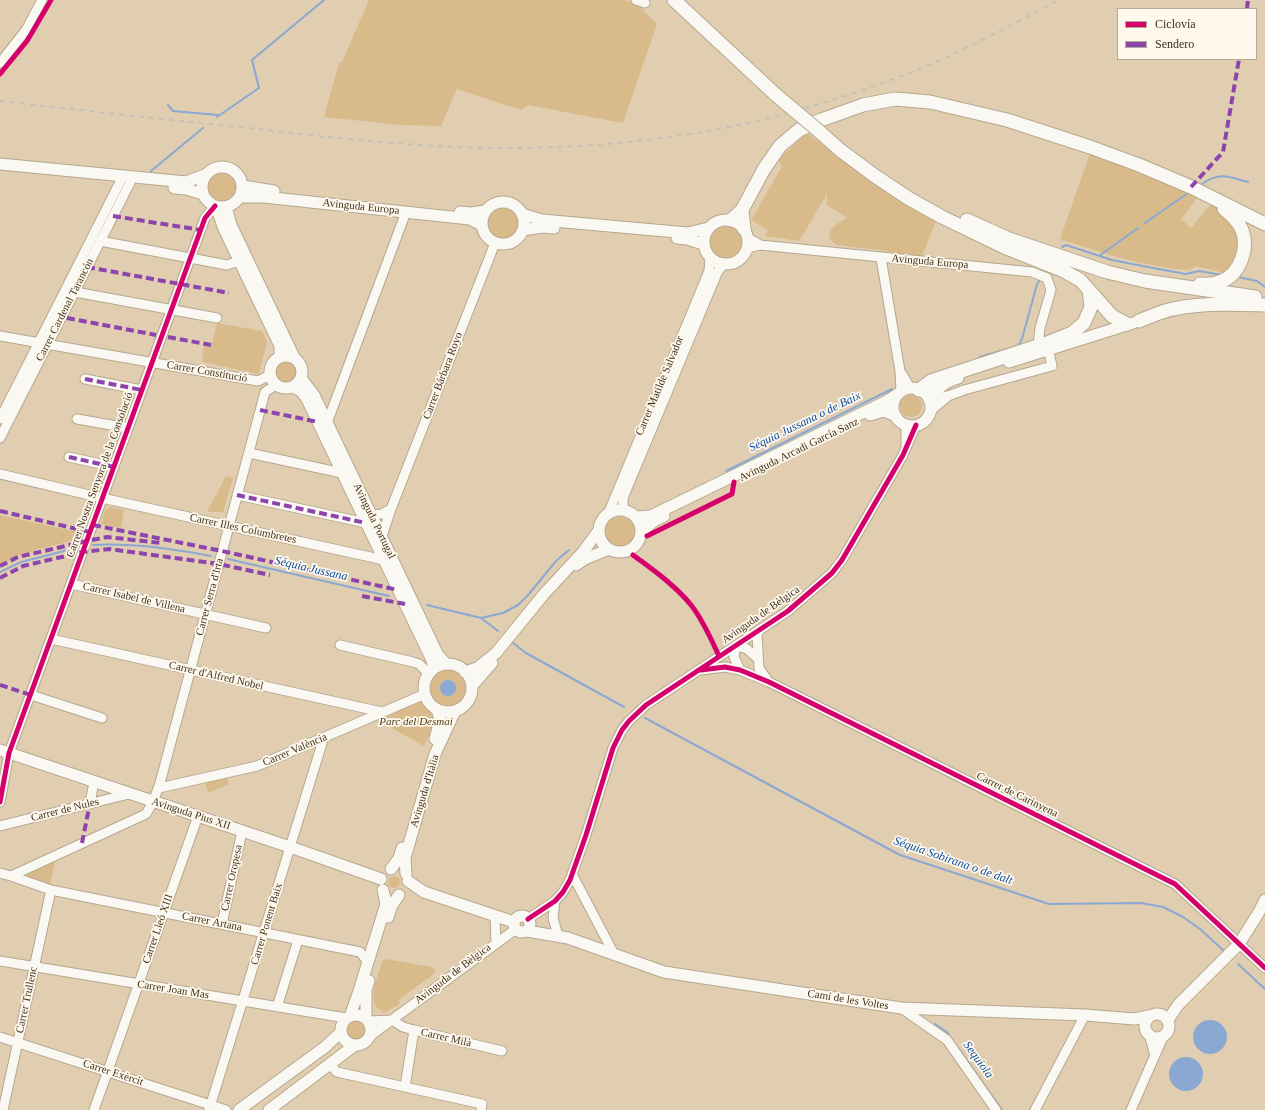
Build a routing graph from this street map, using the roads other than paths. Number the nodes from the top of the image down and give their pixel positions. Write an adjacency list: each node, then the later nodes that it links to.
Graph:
1 (42, 0): 3 (street)
2 (674, 0): 4 (highway, bridge)
3 (0, 63)
4 (820, 132): 30 (highway); 32 (highway)
5 (0, 164): 8 (main road)
6 (0, 171): 8 (main road)
7 (205, 175): 8 (main road); 9 (main road); 10 (main road)
8 (125, 180): 10 (main road); 23 (street, Carrer Cardenal Tarancón); 40 (street, Carrer Cardenal Tarancón)
9 (241, 192): 12 (main road); 14 (main road, Avinguda Europa); 15 (main road, Avinguda Europa)
10 (203, 194): 12 (main road)
11 (1207, 196): 13 (highway); 18 (highway); 32 (highway)
12 (219, 206): 26 (street, Carrer Nostra Senyora de la Consolació); 29 (main road); 43 (main road)
13 (742, 210): 17 (highway); 22 (highway)
14 (485, 211): 16 (main road); 19 (main road)
15 (406, 212): 19 (main road, Avinguda Europa); 53 (street)
16 (522, 214): 20 (main road); 21 (main road)
17 (731, 220): 20 (main road); 22 (main road)
18 (1265, 224)
19 (481, 225): 24 (main road)
20 (708, 228): 25 (main road)
21 (523, 230): 24 (main road); 25 (main road)
22 (746, 238): 28 (street, Avinguda Europa); 31 (main road)
23 (100, 241): 26 (street); 34 (street, Carrer Cardenal Tarancón)
24 (496, 243): 70 (street, Carrer Bárbara Royo)
25 (703, 244): 27 (main road)
26 (190, 258): 29 (street); 36 (street, Carrer Nostra Senyora de la Consolació)
27 (710, 258): 31 (main road); 72 (street, Carrer Matilde Salvador)
28 (881, 258): 41 (street, Avinguda Europa); 51 (street)
29 (240, 261): 42 (main road)
30 (1047, 263): 33 (highway); 35 (highway)
31 (724, 264): 71 (street, Carrer Matilde Salvador)
32 (1093, 266): 35 (highway)
33 (1089, 290): 38 (highway); 41 (highway)
34 (75, 292): 36 (street); 40 (street, Carrer Cardenal Tarancón)
35 (1262, 300): 38 (highway)
36 (172, 310): 37 (street); 44 (street, Carrer Nostra Senyora de la Consolació)
37 (217, 318)
38 (1133, 323): 41 (main road)
39 (0, 336): 40 (street, Carrer Constitució)
40 (43, 343): 44 (street, Carrer Constitució); 57 (street, Carrer Cardenal Tarancón); 62 (street, Carrer Cardenal Tarancón)
41 (1044, 346): 51 (highway); 54 (main road); 54 (street, Avinguda Europa)
42 (280, 356): 43 (main road); 47 (main road)
43 (294, 357): 45 (main road)
44 (152, 363): 48 (street, Carrer Constitució); 50 (street, Carrer Nostra Senyora de la Consolació)
45 (301, 378): 49 (main road); 55 (main road, Avinguda Portugal)
46 (85, 379): 50 (street)
47 (273, 380): 48 (street, Carrer Constitució); 49 (main road); 52 (street)
48 (258, 382): 52 (street)
49 (293, 387): 66 (main road, Avinguda Portugal)
50 (142, 390): 61 (street, Carrer Nostra Senyora de la Consolació)
51 (907, 391): 54 (main road); 56 (main road); 73 (main road)
52 (265, 392): 63 (street, Carrer Serra d'Irta)
53 (334, 404): 55 (street); 59 (street)
54 (929, 404): 60 (main road)
55 (319, 407): 59 (main road, Avinguda Portugal)
56 (896, 416): 60 (main road); 77 (main road, Avinguda Arcadi García Sanz)
57 (0, 419)
58 (77, 419): 61 (street)
59 (327, 423): 74 (main road, Avinguda Portugal)
60 (911, 424): 85 (street, Avinguda de Bèlgica)
61 (128, 428): 65 (street, Carrer Nostra Senyora de la Consolació)
62 (0, 438)
63 (249, 453): 66 (street); 68 (street, Carrer Serra d'Irta)
64 (70, 457): 65 (street)
65 (114, 467): 69 (street, Carrer Nostra Senyora de la Consolació)
66 (342, 472): 74 (main road, Avinguda Portugal)
67 (0, 474): 69 (street, Carrer Illes Columbretes)
68 (237, 495): 74 (street); 75 (street, Carrer Serra d'Irta)
69 (102, 498): 75 (street, Carrer Illes Columbretes); 82 (street, Carrer Nostra Senyora de la Consolació)
70 (391, 509): 74 (street); 78 (street, Carrer Bárbara Royo)
71 (623, 510): 72 (main road); 73 (main road)
72 (608, 514): 76 (main road)
73 (636, 517): 77 (main road)
74 (369, 519): 78 (main road, Avinguda Portugal); 80 (main road, Avinguda Portugal)
75 (229, 525): 80 (street, Carrer Illes Columbretes); 83 (street, Carrer Serra d'Irta)
76 (599, 530): 79 (main road); 81 (main road)
77 (641, 532): 79 (main road)
78 (382, 536): 91 (main road, Avinguda Portugal)
79 (608, 549): 81 (main road)
80 (384, 560): 95 (main road, Avinguda Portugal)
81 (562, 575): 89 (main road)
82 (71, 584): 83 (street, Carrer Isabel de Villena); 86 (street, Carrer Nostra Senyora de la Consolació)
83 (206, 614): 84 (street, Carrer Isabel de Villena); 92 (street, Carrer Serra d'Irta)
84 (266, 628)
85 (760, 629): 88 (street, Avinguda de Bèlgica); 90 (street)
86 (51, 639): 92 (street, Carrer d'Alfred Nobel); 100 (street, Carrer Nostra Senyora de la Consolació)
87 (340, 645): 95 (street)
88 (736, 645): 90 (street); 93 (street, Avinguda de Bèlgica); 94 (street)
89 (496, 653): 96 (main road); 98 (main road)
90 (758, 659): 97 (street)
91 (446, 664): 95 (main road); 96 (main road)
92 (191, 670): 103 (street, Carrer d'Alfred Nobel); 108 (street, Carrer Serra d'Irta)
93 (697, 670): 94 (street, Carrer de Carinyena); 119 (street, Avinguda de Bèlgica)
94 (740, 670): 97 (street, Carrer de Carinyena)
95 (432, 671): 99 (main road)
96 (466, 672): 98 (main road)
97 (769, 682): 135 (street, Carrer de Carinyena)
98 (472, 686): 102 (main road)
99 (425, 694): 101 (main road); 103 (street, Carrer València)
100 (31, 695): 104 (street); 106 (street, Carrer Nostra Senyora de la Consolació)
101 (437, 709): 102 (main road); 117 (main road, Avinguda d'Itàlia)
102 (455, 711): 122 (main road, Avinguda d'Itàlia)
103 (382, 712): 105 (street, Carrer València)
104 (102, 718)
105 (324, 737): 108 (street, Carrer València); 116 (street, Carrer Ponent Baix)
106 (4, 752): 107 (main road, Avinguda Pius XII); 110 (street, Carrer Nostra Senyora de la Consolació)
107 (94, 782): 109 (main road, Avinguda Pius XII); 112 (street)
108 (159, 788): 111 (street, Carrer Serra d'Irta)
109 (129, 794): 111 (main road, Avinguda Pius XII); 112 (street, Carrer de Nules)
110 (0, 802)
111 (154, 802): 113 (main road, Avinguda Pius XII); 120 (street)
112 (90, 803): 114 (street, Carrer de Nules)
113 (198, 816): 115 (main road, Avinguda Pius XII); 126 (street, Carrer Lleó XIII)
114 (0, 826)
115 (242, 831): 116 (main road, Avinguda Pius XII); 128 (street, Carrer Oropesa)
116 (290, 847): 121 (main road, Avinguda Pius XII); 131 (street, Carrer Ponent Baix)
117 (391, 869): 121 (main road); 122 (main road)
118 (0, 873): 120 (street, Carrer Artana)
119 (572, 874): 125 (street, Avinguda de Bèlgica); 136 (street)
120 (11, 876): 123 (street, Carrer Artana)
121 (382, 884): 122 (main road); 138 (main road)
122 (404, 885): 127 (main road); 149 (main road, Avinguda d'Itàlia)
123 (51, 890): 126 (street, Carrer Artana); 139 (street, Carrer Trullenc)
124 (1265, 900): 135 (main road)
125 (555, 901): 129 (street, Avinguda de Bèlgica); 130 (street)
126 (164, 913): 128 (street, Carrer Artana); 141 (street, Carrer Lleó XIII)
127 (495, 917): 129 (main road); 134 (street)
128 (222, 924): 131 (street, Carrer Artana)
129 (523, 924): 130 (main road, Camí de les Voltes); 132 (main road, Camí de les Voltes); 134 (street, Avinguda de Bèlgica)
130 (558, 932): 132 (main road, Camí de les Voltes)
131 (264, 933): 133 (street, Carrer Artana); 142 (street, Carrer Ponent Baix)
132 (568, 938): 136 (main road, Camí de les Voltes)
133 (298, 940): 138 (street, Carrer Artana); 143 (street)
134 (496, 943): 150 (street, Avinguda de Bèlgica)
135 (1239, 944): 140 (street, Carrer de Carinyena); 147 (main road)
136 (614, 954): 144 (main road, Camí de les Voltes)
137 (0, 961): 139 (street, Carrer Joan Mas)
138 (368, 962): 146 (main road)
139 (34, 967): 141 (street, Carrer Joan Mas); 157 (street, Carrer Trullenc)
140 (1265, 968)
141 (139, 984): 142 (street, Carrer Joan Mas); 162 (street, Carrer Lleó XIII)
142 (243, 1001): 143 (street, Carrer Joan Mas); 164 (street, Carrer Ponent Baix)
143 (277, 1007): 146 (street, Carrer Joan Mas)
144 (901, 1008): 145 (main road, Camí de les Voltes); 171 (street)
145 (1084, 1015): 148 (main road, Camí de les Voltes); 172 (street)
146 (348, 1017): 149 (main road); 152 (main road)
147 (1164, 1017): 148 (main road); 156 (main road)
148 (1143, 1019): 155 (main road)
149 (367, 1020): 150 (street); 153 (main road)
150 (392, 1020): 151 (street, Carrer Milà); 153 (street, Avinguda de Bèlgica)
151 (414, 1030): 159 (street, Carrer Milà); 163 (street)
152 (341, 1032): 158 (main road); 168 (main road)
153 (370, 1036): 158 (main road)
154 (0, 1037): 157 (street, Carrer Exèrcit)
155 (1150, 1037): 156 (main road); 160 (street)
156 (1163, 1037): 160 (street)
157 (18, 1043): 162 (street, Carrer Exèrcit); 165 (street, Carrer Trullenc)
158 (355, 1045): 161 (main road)
159 (502, 1051)
160 (1156, 1056): 173 (street)
161 (330, 1065): 163 (street); 169 (main road)
162 (108, 1072): 164 (street, Carrer Exèrcit); 166 (street, Carrer Lleó XIII)
163 (405, 1087): 170 (street)
164 (210, 1107): 167 (street, Carrer Exèrcit)
165 (3, 1110)
166 (94, 1110)
167 (226, 1110)
168 (239, 1110)
169 (269, 1110)
170 (481, 1110)
171 (996, 1110)
172 (1035, 1110)
173 (1131, 1110)

